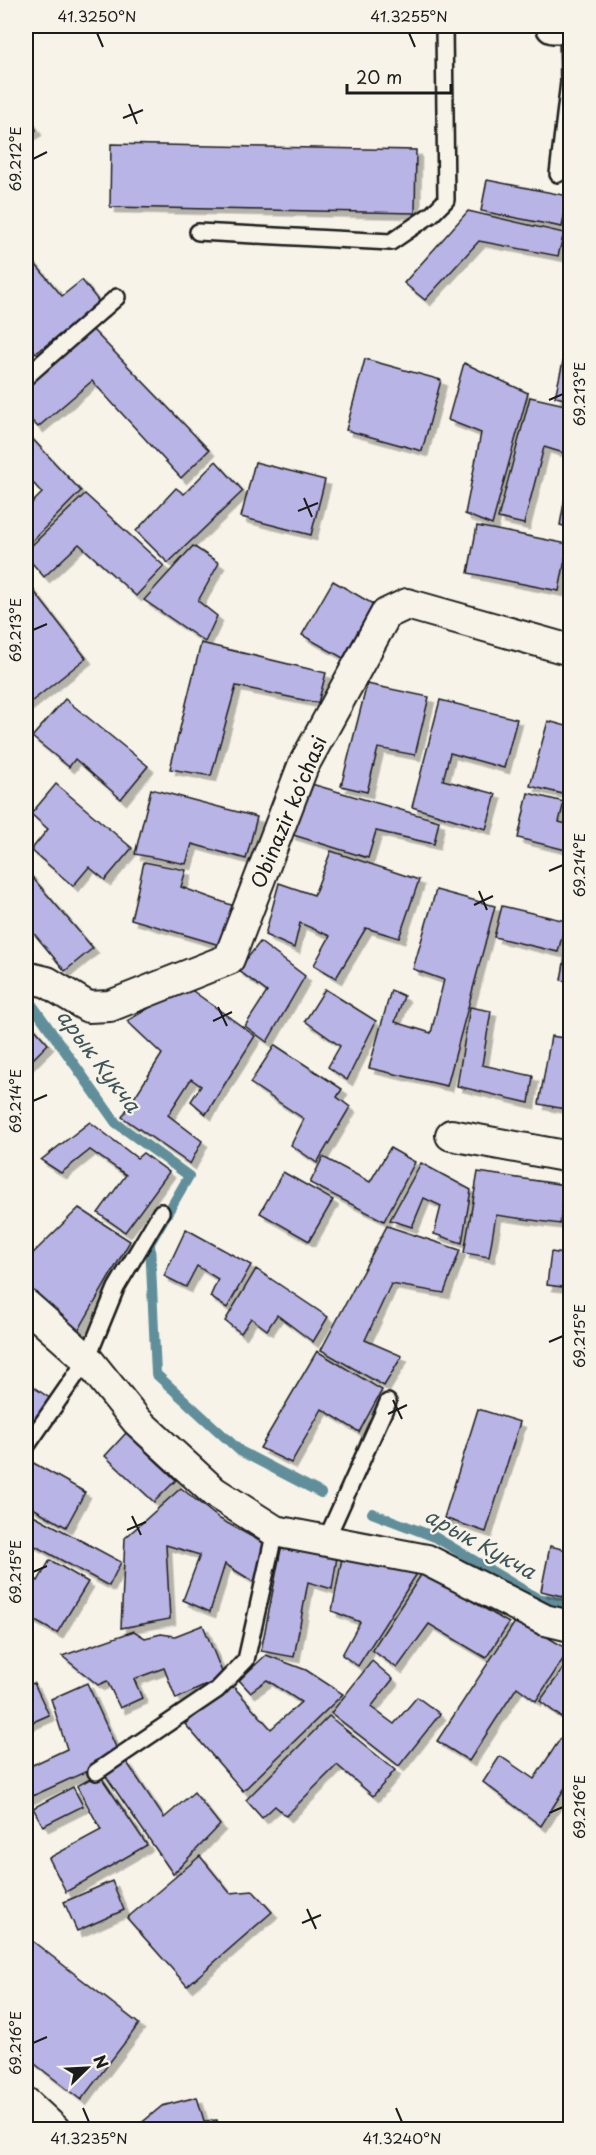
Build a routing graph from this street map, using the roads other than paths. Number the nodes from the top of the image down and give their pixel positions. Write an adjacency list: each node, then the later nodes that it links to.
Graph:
1 (444, 26): 5 (lane)
2 (553, 26): 3 (main road)
3 (569, 26): 4 (lane)
4 (558, 174)
5 (198, 232)
6 (117, 297): 7 (lane)
7 (26, 377)
8 (570, 650): 10 (street, Obinazir ko'chasi)
9 (26, 956): 10 (street, Obinazir ko'chasi)
10 (36, 980)
11 (451, 1135): 12 (street)
12 (570, 1156)
13 (161, 1212): 15 (lane)
14 (26, 1305): 15 (street)
15 (87, 1359): 17 (lane); 18 (street)
16 (388, 1402): 19 (lane)
17 (26, 1447)
18 (275, 1532): 19 (street); 21 (lane)
19 (326, 1540): 20 (street)
20 (570, 1626)
21 (96, 1772)
22 (26, 2103): 23 (street)
23 (55, 2130)

